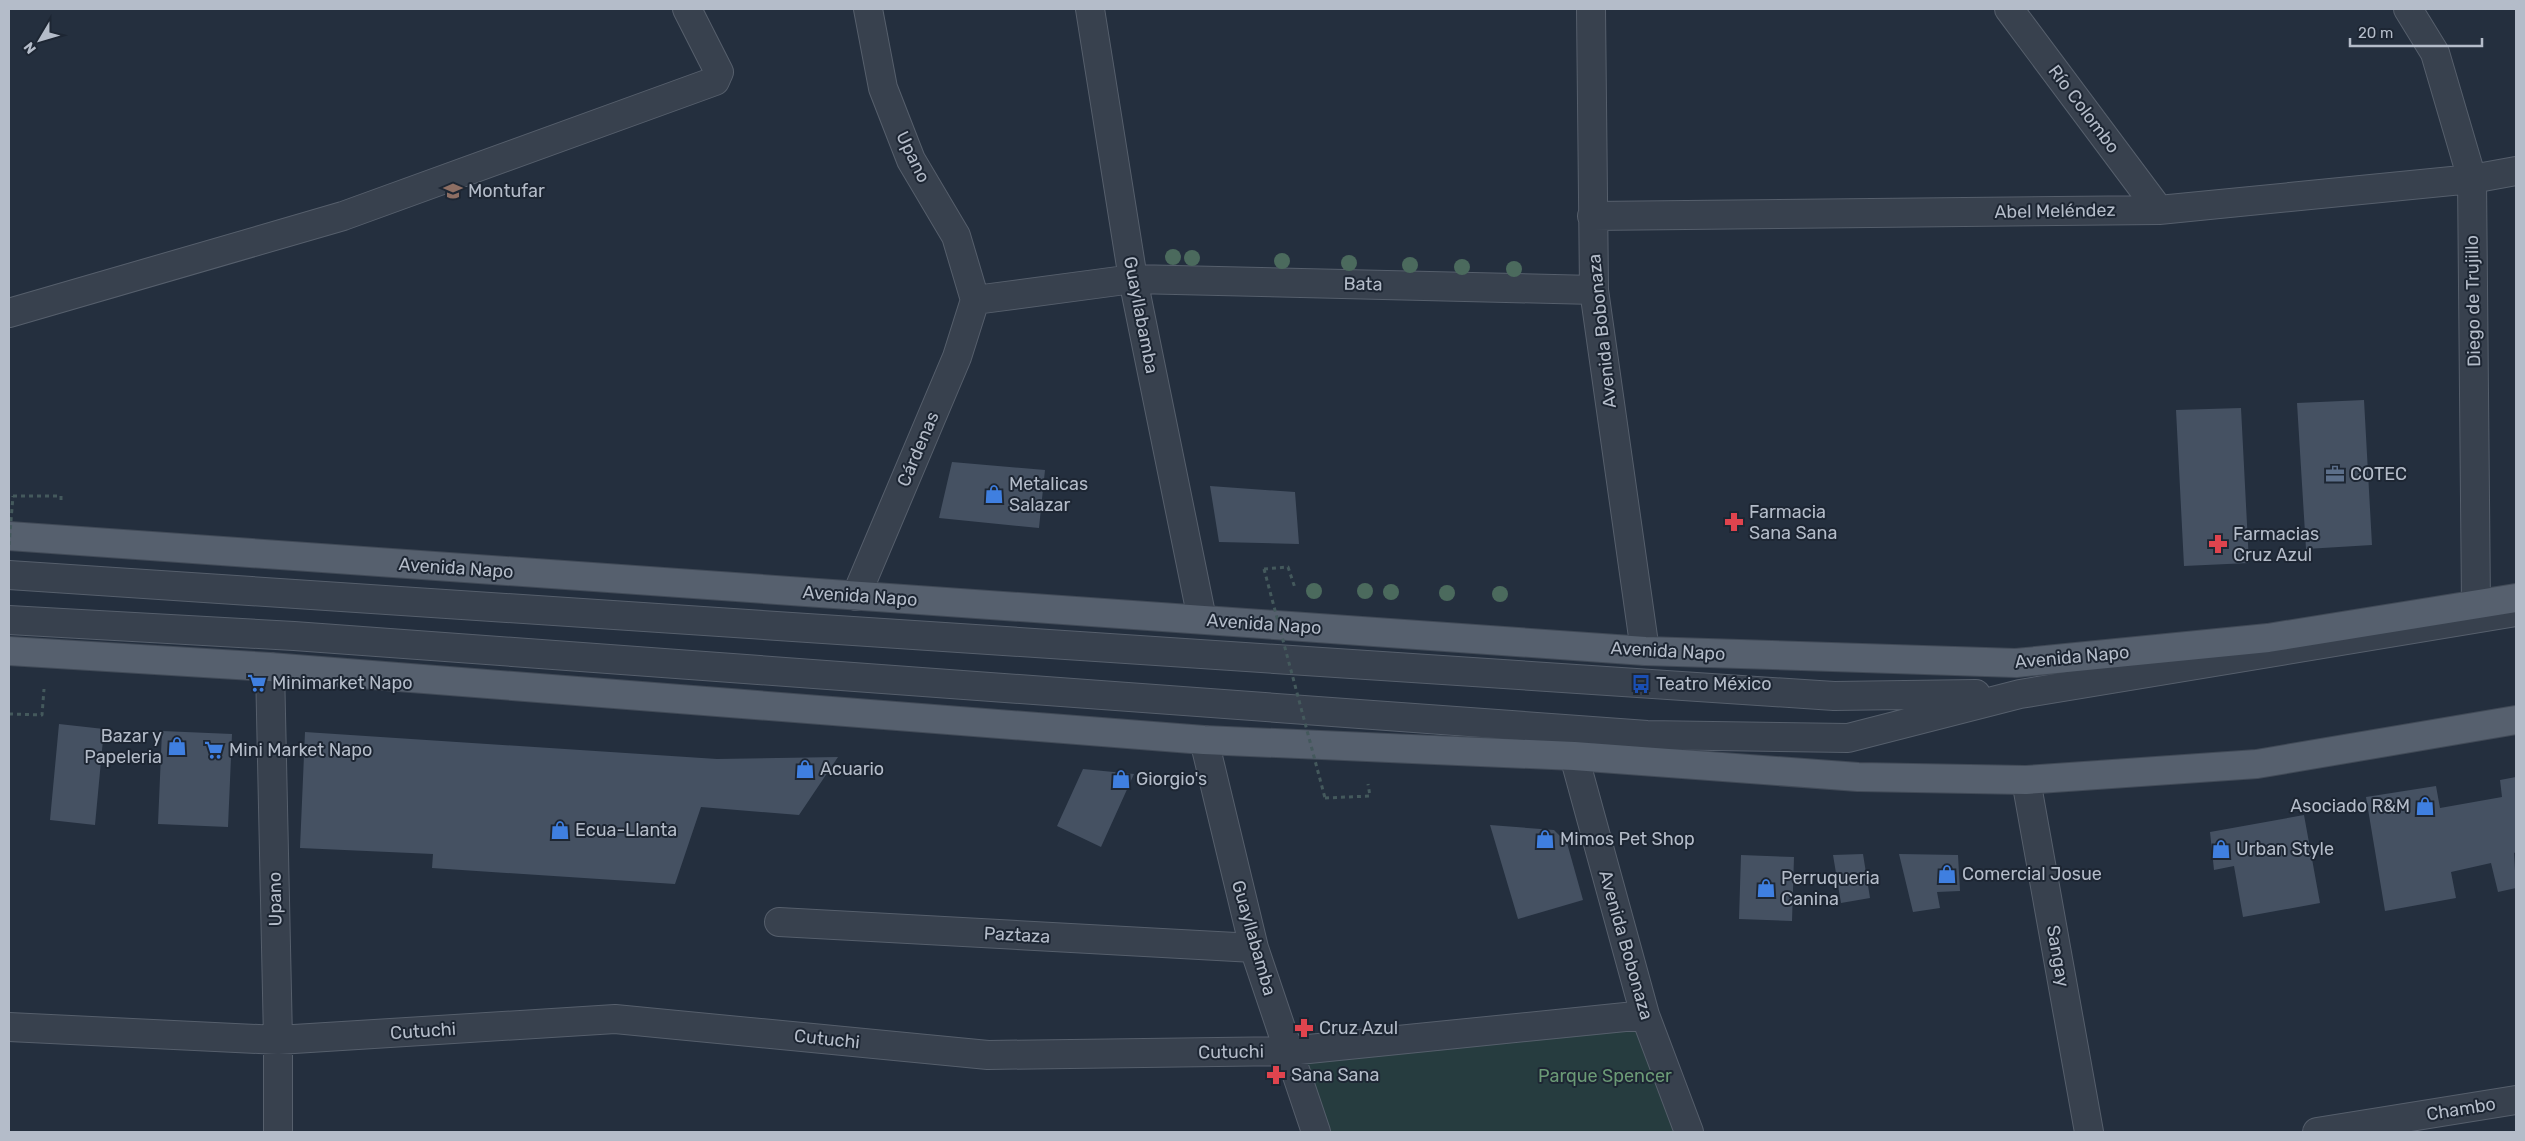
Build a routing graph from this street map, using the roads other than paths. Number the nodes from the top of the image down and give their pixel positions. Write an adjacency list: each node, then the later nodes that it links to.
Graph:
1 (687, 9): 14 (street)
2 (868, 9): 13 (street, Upano)
3 (1090, 9): 11 (street, Guayllabamba)
4 (1591, 9): 10 (street, Avenida Bobonaza)
5 (2009, 9): 9 (street, Río Colombo)
6 (2408, 9): 8 (street, Diego de Trujillo)
7 (2516, 171): 8 (street, Abel Meléndez)
8 (2472, 179): 9 (street, Abel Meléndez); 19 (street, Diego de Trujillo)
9 (2160, 210): 10 (street, Abel Meléndez)
10 (1592, 216): 12 (street, Avenida Bobonaza)
11 (1133, 279): 12 (street, Bata); 13 (street); 21 (street, Guayllabamba)
12 (1594, 290): 23 (street, Avenida Bobonaza)
13 (975, 300): 17 (street, Cárdenas)
14 (9, 312)
15 (9, 536): 17 (main road, Avenida Napo)
16 (9, 575): 26 (street)
17 (856, 596): 21 (main road, Avenida Napo)
18 (2516, 598): 19 (main road, Avenida Napo)
19 (2476, 606): 23 (main road, Avenida Napo)
20 (2516, 612): 26 (street)
21 (1202, 619): 23 (main road, Avenida Napo)
22 (9, 620): 26 (street)
23 (1645, 650)
24 (9, 652): 25 (main road)
25 (270, 667): 28 (main road); 35 (street, Upano)
26 (2020, 694)
27 (2516, 720): 30 (main road)
28 (1204, 740): 29 (main road); 32 (street, Guayllabamba)
29 (1574, 756): 30 (main road); 33 (street, Avenida Bobonaza)
30 (2026, 780): 41 (street, Sangay)
31 (779, 922): 32 (street, Paztaza)
32 (1254, 948): 36 (street, Guayllabamba)
33 (1645, 1014): 36 (street, Cutuchi); 40 (street, Avenida Bobonaza)
34 (9, 1027): 35 (street, Cutuchi)
35 (278, 1040): 36 (street, Cutuchi); 38 (street, Upano)
36 (1289, 1051): 39 (street, Guayllabamba)
37 (2516, 1100): 42 (street, Chambo)
38 (278, 1132)
39 (1316, 1132)
40 (1689, 1132)
41 (2089, 1132)
42 (2317, 1132)

